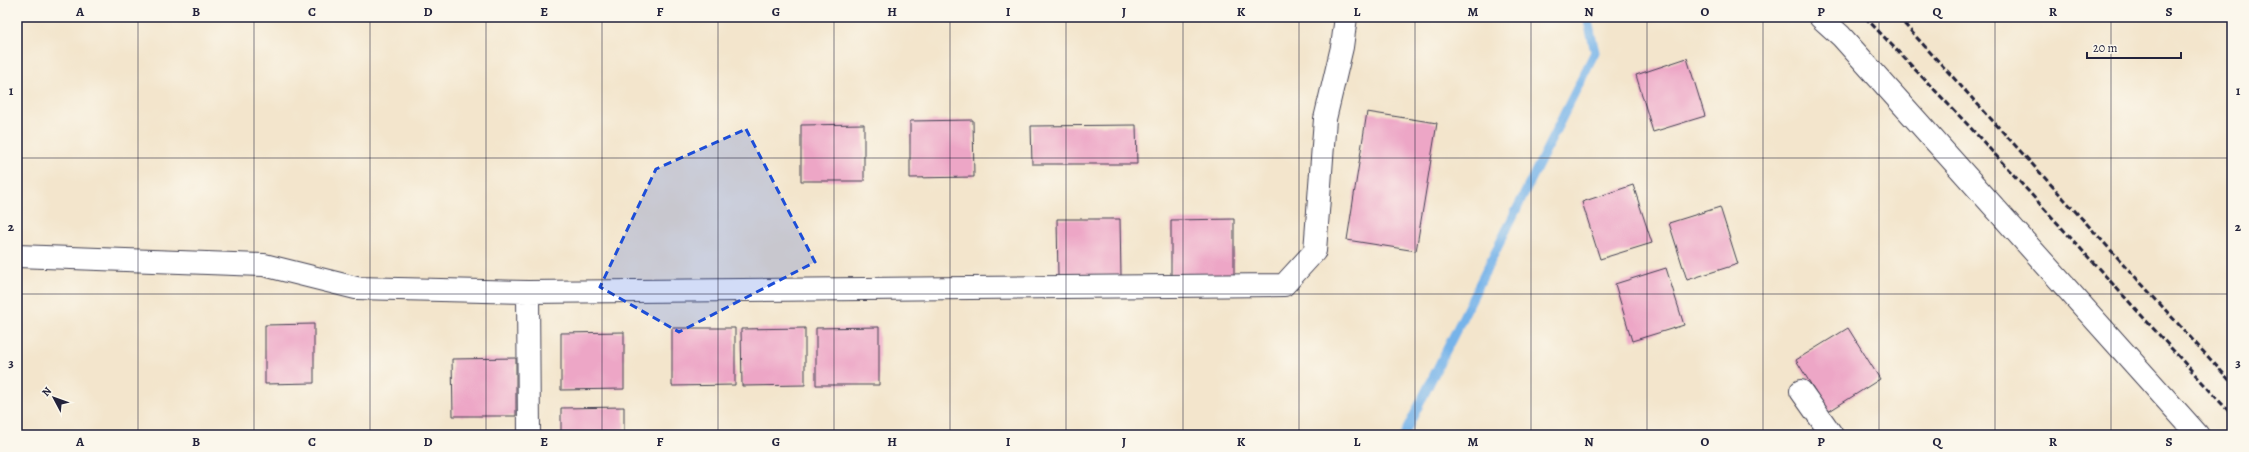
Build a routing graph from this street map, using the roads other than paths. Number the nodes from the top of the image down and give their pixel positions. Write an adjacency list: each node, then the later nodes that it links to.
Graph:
1 (1346, 17): 4 (street)
2 (1820, 17): 8 (street)
3 (17, 256): 4 (street)
4 (528, 292): 6 (street)
5 (1800, 391): 7 (street)
6 (529, 435)
7 (1832, 435)
8 (2198, 435)

